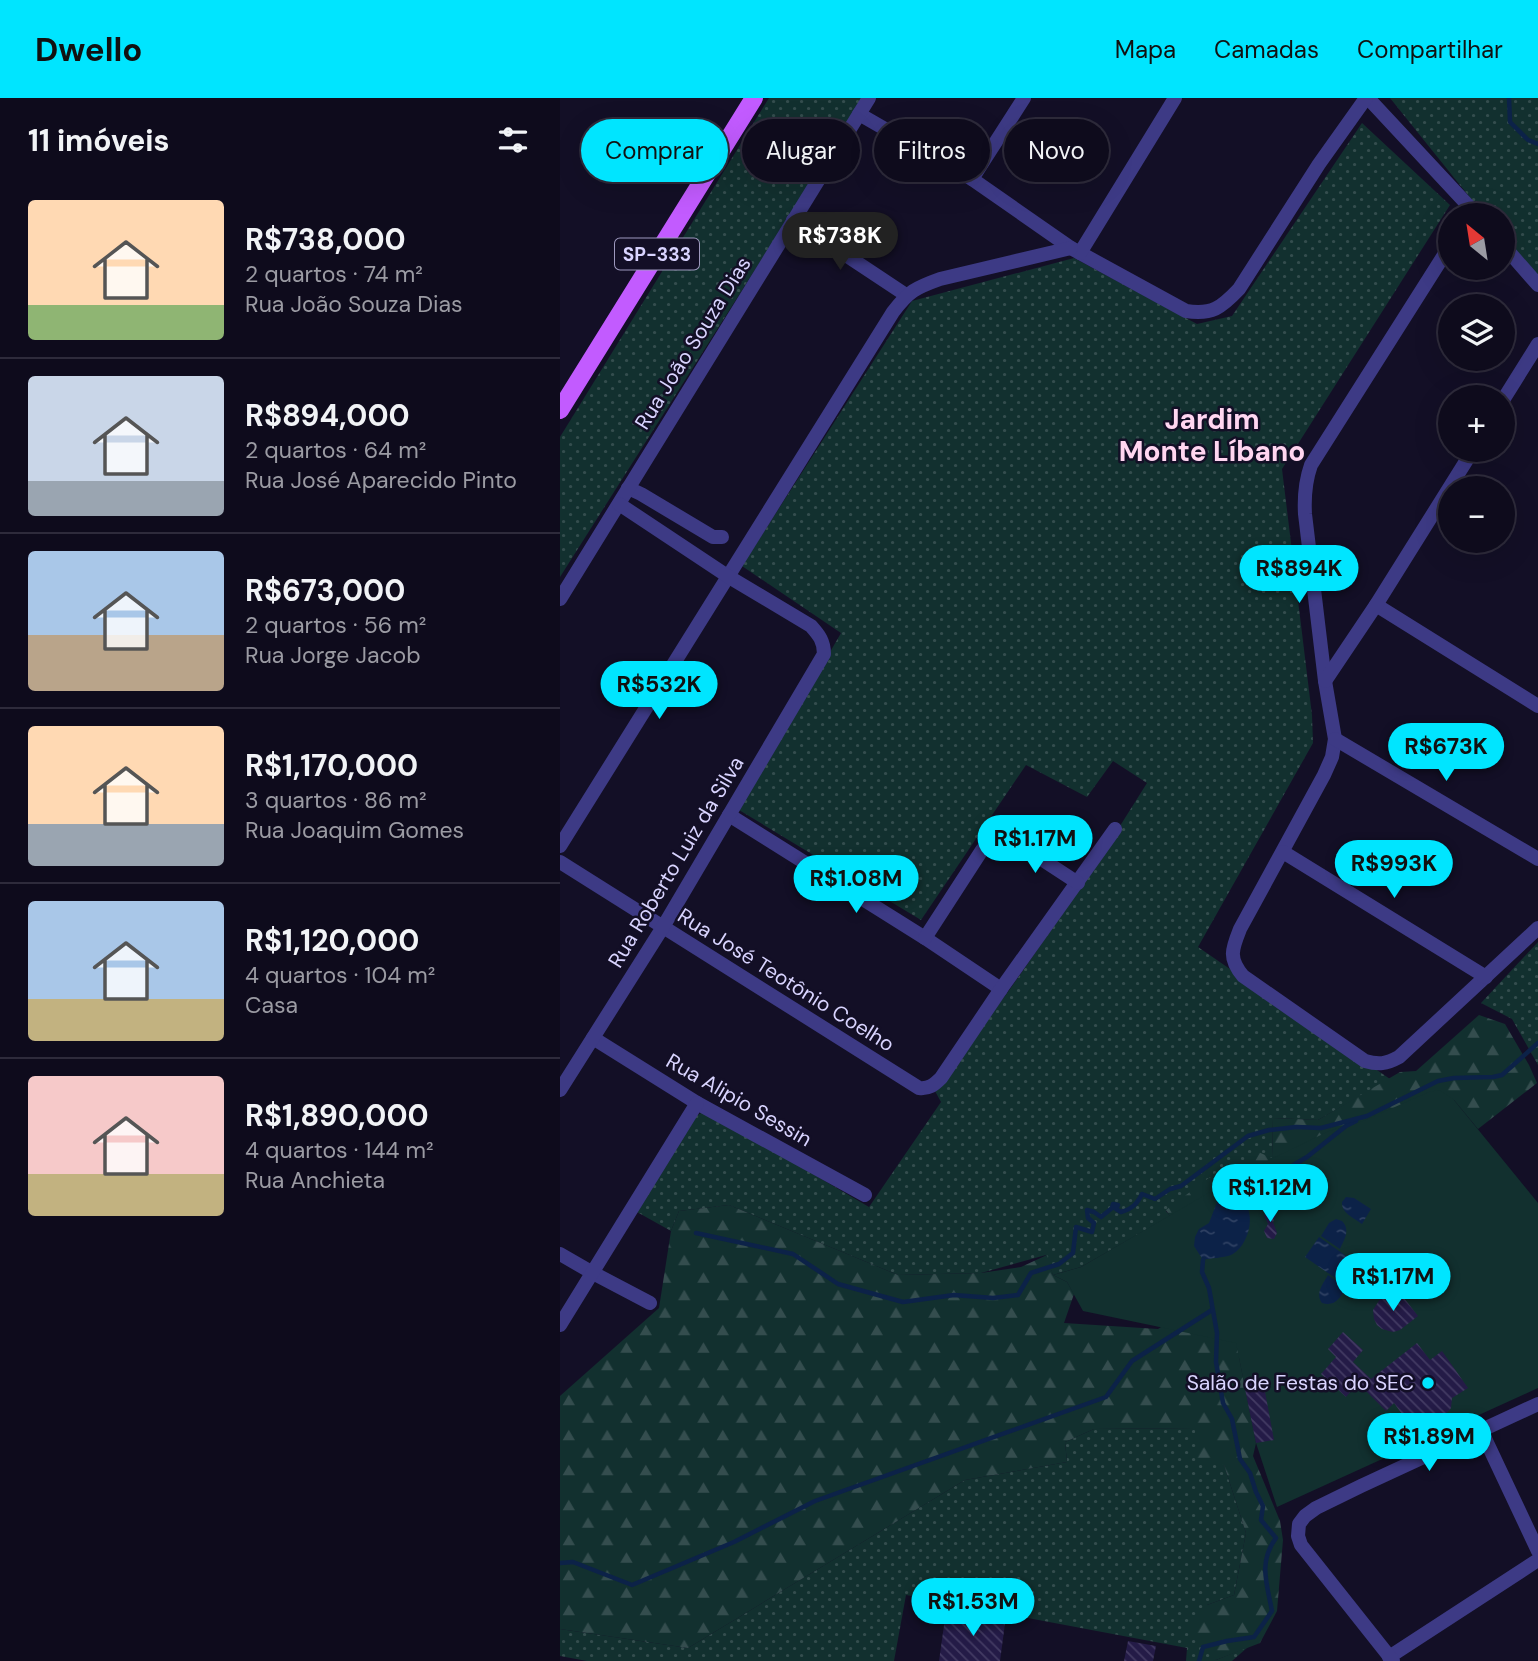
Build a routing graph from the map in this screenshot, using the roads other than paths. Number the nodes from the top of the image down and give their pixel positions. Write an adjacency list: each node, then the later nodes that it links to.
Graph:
1 (754, 98): 19 (main road, SP-333)
2 (869, 98): 6 (street, Rua João Souza Dias)
3 (1024, 98): 8 (street)
4 (1175, 98): 12 (street)
5 (1367, 98): 10 (street); 12 (street)
6 (859, 114): 7 (street); 11 (street, Rua João Souza Dias)
7 (874, 123)
8 (990, 151)
9 (976, 182): 12 (street)
10 (1463, 203)
11 (793, 220): 16 (street); 21 (street, Rua João Souza Dias)
12 (1075, 251): 16 (street)
13 (1516, 260): 15 (street)
14 (1438, 265): 27 (street)
15 (1538, 285)
16 (906, 295): 24 (street)
17 (1538, 344): 18 (street)
18 (1512, 385)
19 (560, 410)
20 (1465, 462): 26 (street)
21 (628, 488): 22 (street, Rua João Souza Dias); 23 (street)
22 (619, 504): 24 (street); 25 (street, Rua João Souza Dias)
23 (722, 537)
24 (729, 577): 30 (street, Rua Roberto Luiz da Silva); 32 (street)
25 (560, 598)
26 (1376, 605): 27 (street); 28 (street)
27 (1325, 681): 29 (street)
28 (1538, 706)
29 (1335, 739): 33 (street); 34 (street)
30 (729, 815): 37 (street, Rua Roberto Luiz da Silva); 39 (street)
31 (1115, 829): 36 (street)
32 (560, 846)
33 (1283, 852): 40 (street); 40 (street)
34 (1538, 859)
35 (560, 862): 37 (street, Rua José Teotônio Coelho)
36 (1078, 883): 39 (street); 41 (street)
37 (663, 927): 41 (street, Rua José Teotônio Coelho); 42 (street, Rua Roberto Luiz da Silva)
38 (1538, 928): 40 (street)
39 (925, 938): 41 (street)
40 (1486, 977)
41 (1001, 989)
42 (593, 1038): 43 (street, Rua Roberto Luiz da Silva); 44 (street, Rua Alipio Sessin)
43 (560, 1090)
44 (698, 1103): 45 (street, Rua Alipio Sessin); 47 (street)
45 (865, 1195)
46 (560, 1254): 47 (street)
47 (593, 1273): 48 (street); 49 (street)
48 (650, 1303)
49 (560, 1325)
50 (1538, 1404): 51 (street)
51 (1481, 1430): 52 (street); 54 (street)
52 (1538, 1551)
53 (1538, 1560): 54 (street)
54 (1391, 1659)

